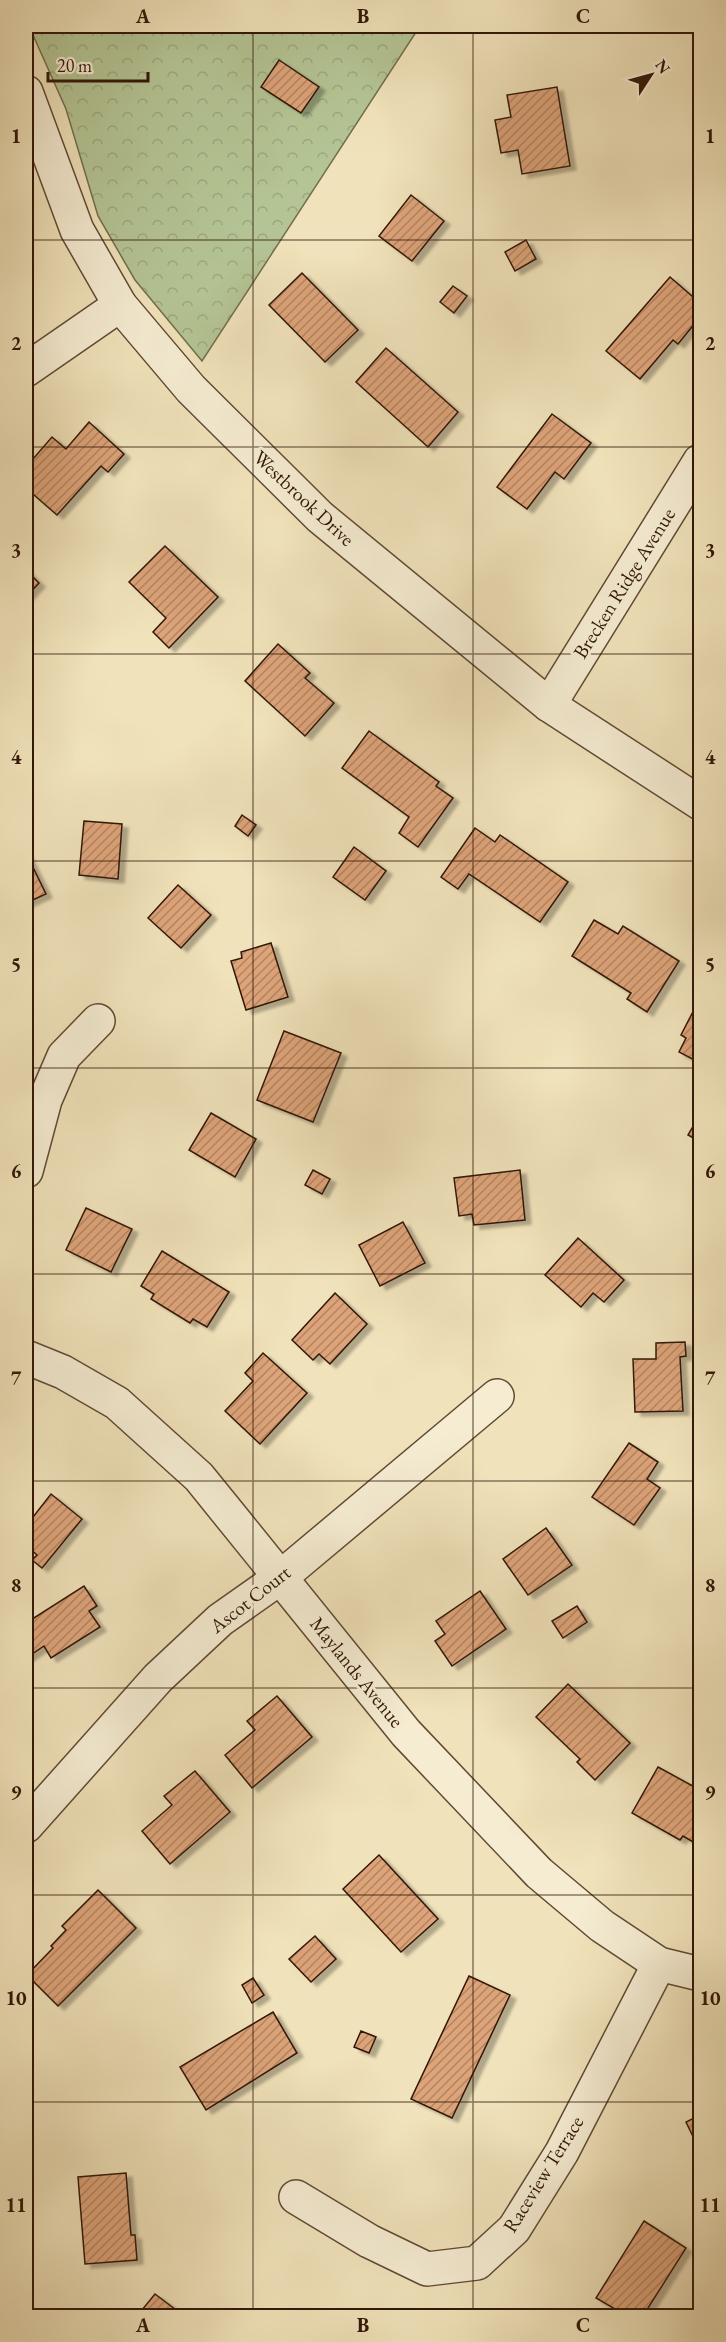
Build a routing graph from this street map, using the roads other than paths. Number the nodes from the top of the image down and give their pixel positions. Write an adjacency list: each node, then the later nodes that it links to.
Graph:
1 (26, 93): 2 (street, Westbrook Drive)
2 (120, 305): 3 (street); 5 (street, Westbrook Drive)
3 (26, 370)
4 (700, 461): 5 (street, Brecken Ridge Avenue)
5 (549, 705): 6 (street, Westbrook Drive)
6 (700, 803)
7 (98, 1021): 8 (street)
8 (26, 1171)
9 (26, 1357): 11 (street, Maylands Avenue)
10 (497, 1396): 11 (street, Ascot Court)
11 (281, 1577): 12 (street, Ascot Court); 13 (street, Maylands Avenue)
12 (26, 1826)
13 (658, 1964): 14 (street, Maylands Avenue); 15 (street, Raceview Terrace)
14 (700, 1974)
15 (296, 2197)

